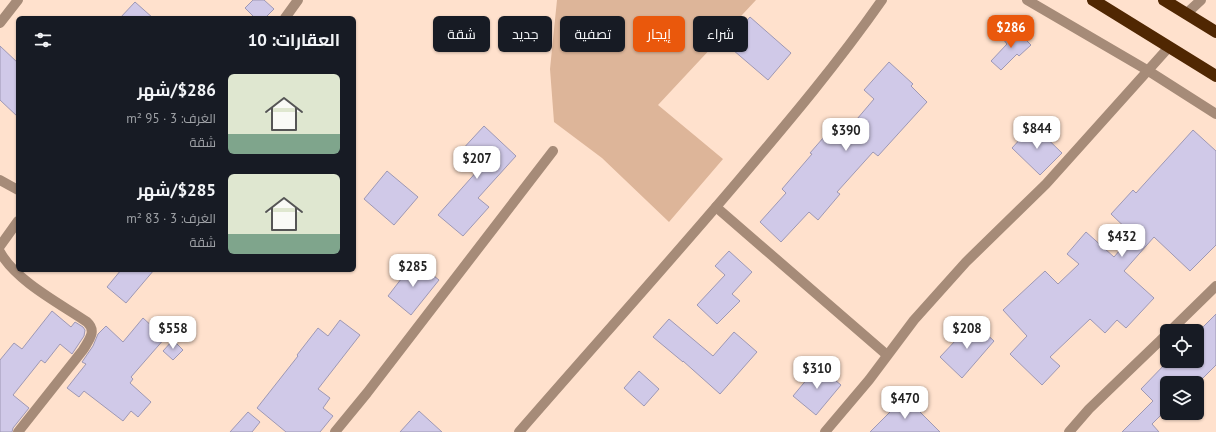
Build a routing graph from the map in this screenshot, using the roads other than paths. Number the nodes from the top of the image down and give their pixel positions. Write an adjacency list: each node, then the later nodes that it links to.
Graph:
1 (18, 0): 10 (street)
2 (298, 0): 9 (street)
3 (882, 0): 19 (street)
4 (1027, 0): 13 (street)
5 (1093, 0): 12 (highway)
6 (1164, 0): 8 (highway)
7 (1202, 0): 8 (street)
8 (1186, 14): 11 (highway)
9 (286, 16)
10 (0, 23)
11 (1216, 32)
12 (1169, 47): 13 (street); 14 (highway)
13 (1147, 70): 15 (street); 26 (street)
14 (1216, 76)
15 (1216, 114)
16 (554, 151): 28 (street)
17 (0, 180): 18 (street)
18 (16, 189)
19 (716, 207): 26 (street); 29 (street)
20 (16, 224): 21 (street)
21 (0, 246)
22 (0, 252): 27 (street)
23 (1216, 286): 24 (street)
24 (1177, 324)
25 (1160, 341): 31 (street)
26 (886, 355): 30 (street)
27 (18, 432)
28 (335, 432)
29 (519, 432)
30 (825, 432)
31 (1069, 432)

